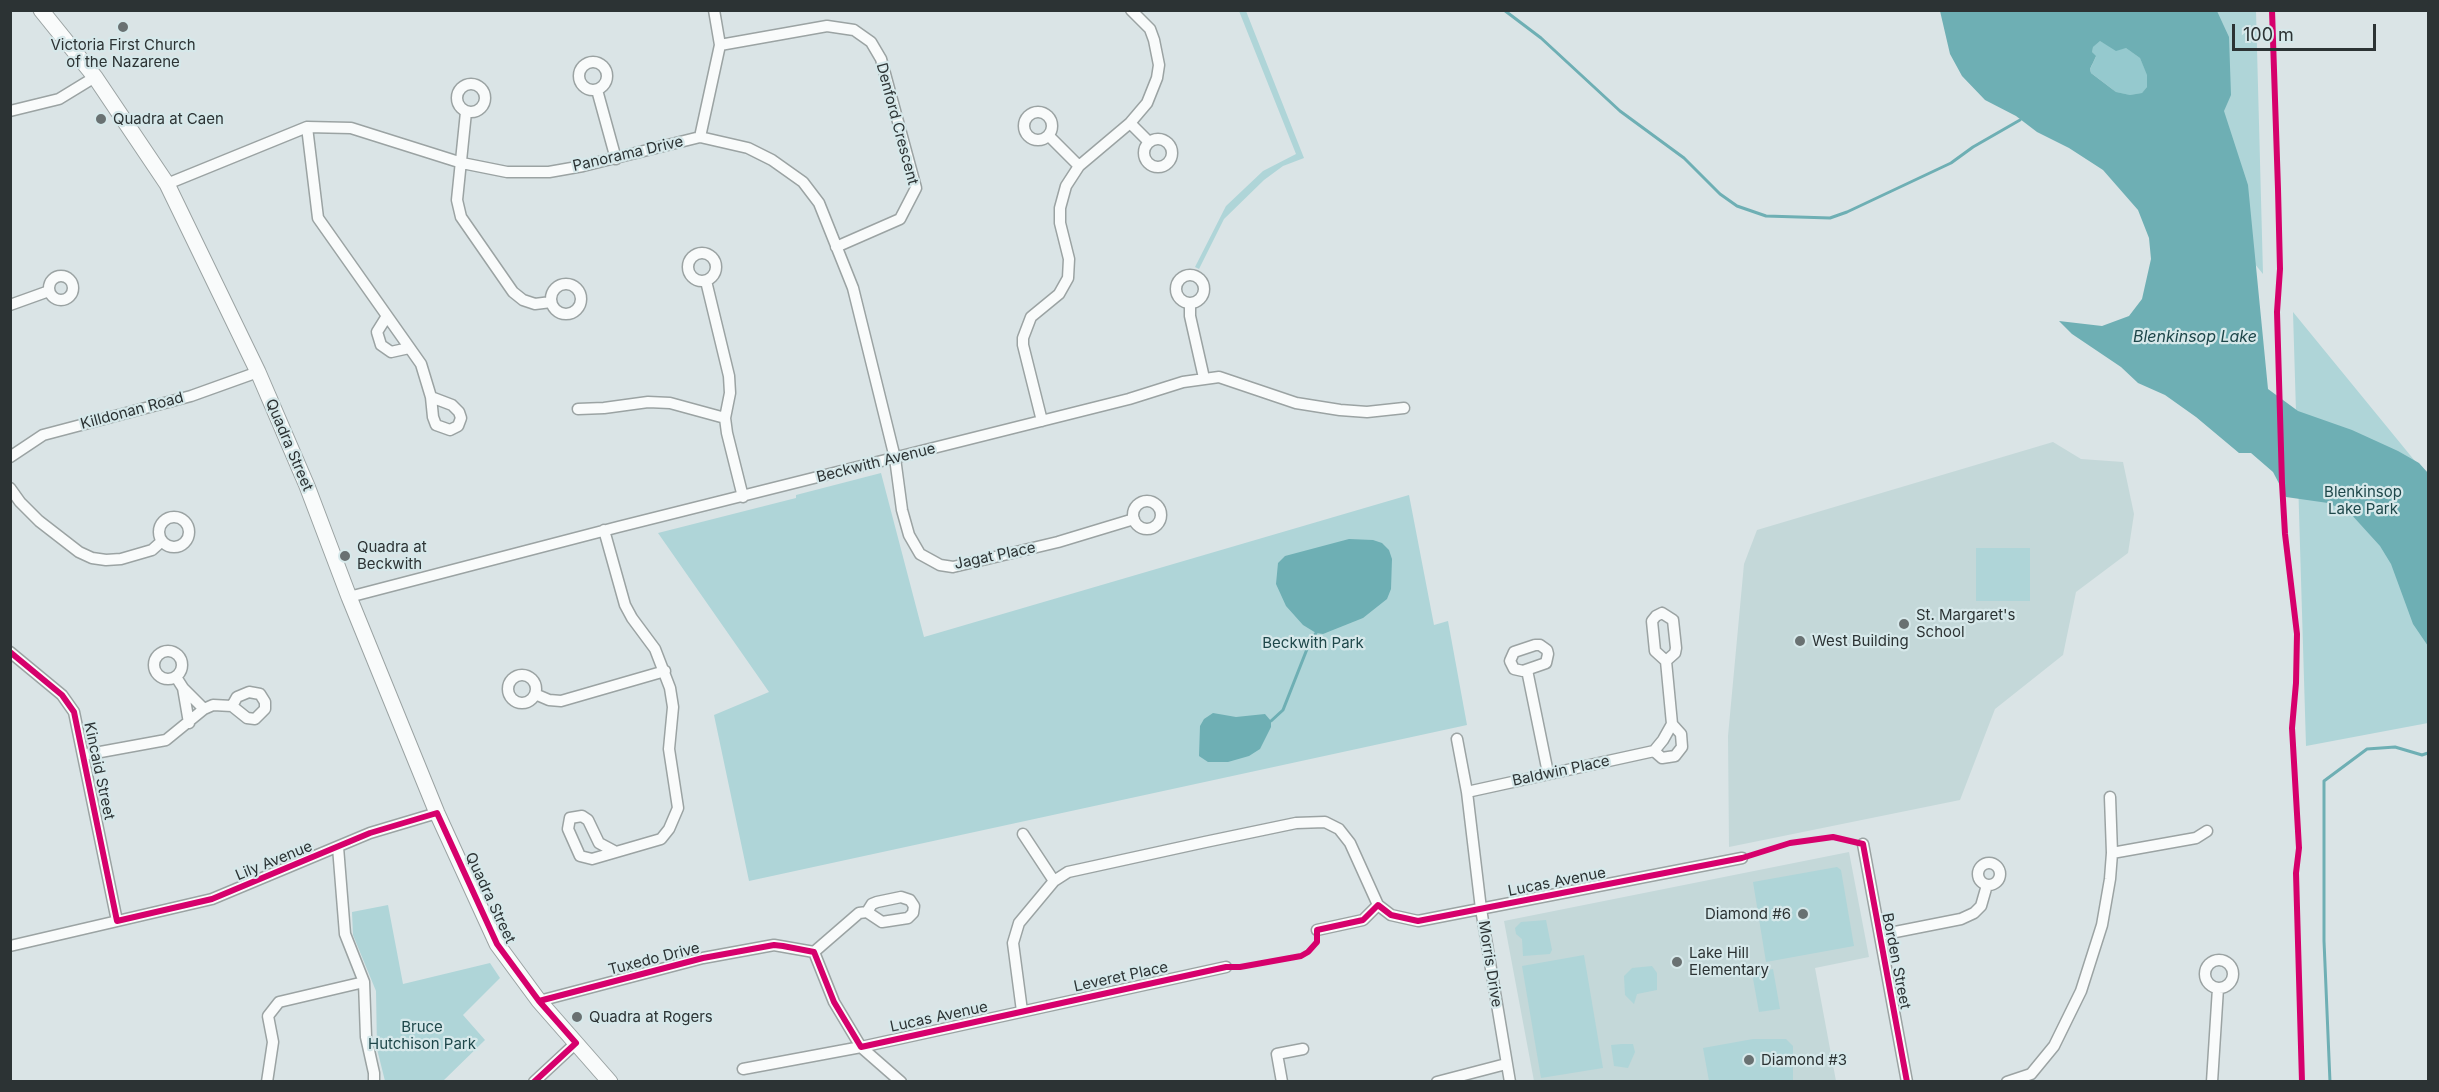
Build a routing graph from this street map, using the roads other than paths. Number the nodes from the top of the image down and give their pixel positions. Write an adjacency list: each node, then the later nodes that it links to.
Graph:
1 (41, 10): 5 (main road, Quadra Street)
2 (714, 10): 4 (street)
3 (1131, 10): 9 (street)
4 (720, 45): 12 (street); 18 (street, Denford Crescent)
5 (94, 76): 7 (street); 17 (main road, Quadra Street)
6 (597, 90): 14 (street)
7 (10, 111)
8 (466, 112): 15 (street)
9 (1130, 123): 13 (street); 16 (street)
10 (307, 127): 15 (street, Panorama Drive); 17 (street, Panorama Drive); 24 (street)
11 (1049, 136): 16 (street)
12 (700, 137): 14 (street, Panorama Drive); 18 (street, Panorama Drive)
13 (1149, 142)
14 (616, 159): 15 (street, Panorama Drive)
15 (462, 164): 21 (street)
16 (1079, 166): 32 (street)
17 (167, 184): 26 (main road, Quadra Street)
18 (836, 247): 34 (street, Panorama Drive)
19 (706, 280): 31 (street)
20 (49, 291): 23 (street)
21 (551, 302)
22 (1190, 303): 27 (street)
23 (10, 305)
24 (387, 316): 25 (street); 25 (street)
25 (409, 348): 28 (street)
26 (258, 372): 33 (street, Killdonan Road); 40 (main road, Quadra Street)
27 (1204, 378): 29 (street, Beckwith Avenue); 32 (street, Beckwith Avenue)
28 (431, 397)
29 (1404, 408)
30 (578, 409): 31 (street)
31 (725, 418): 36 (street)
32 (1042, 421): 34 (street, Beckwith Avenue)
33 (10, 457)
34 (895, 458): 36 (street, Beckwith Avenue); 37 (street, Jagat Place)
35 (10, 488): 39 (street)
36 (742, 497): 38 (street, Beckwith Avenue)
37 (1134, 519)
38 (604, 530): 40 (street, Beckwith Avenue); 44 (street)
39 (162, 541)
40 (349, 597): 58 (main road, Quadra Street)
41 (10, 652): 54 (street, Kincaid Street)
42 (1666, 661): 51 (street, Baldwin Place)
43 (1527, 670): 55 (street)
44 (665, 671): 47 (street); 63 (street)
45 (176, 677): 46 (street)
46 (183, 688): 49 (street); 50 (street)
47 (536, 694)
48 (232, 706): 49 (street)
49 (204, 709): 50 (street)
50 (189, 723): 54 (street)
51 (1672, 724): 53 (street); 53 (street, Baldwin Place)
52 (1457, 739): 56 (street, Morris Drive)
53 (1654, 751): 55 (street, Baldwin Place)
54 (84, 755): 71 (street, Kincaid Street)
55 (1548, 773): 56 (street, Baldwin Place)
56 (1467, 792): 69 (street, Morris Drive)
57 (2110, 797): 64 (street)
58 (438, 813): 62 (street, Lily Avenue); 79 (main road, Quadra Street)
59 (2208, 831): 64 (street)
60 (1023, 834): 66 (street)
61 (1863, 844): 73 (street, Borden Street)
62 (338, 847): 71 (street, Lily Avenue); 77 (street)
63 (614, 851): 63 (street)
64 (2112, 853): 86 (street)
65 (1742, 858): 69 (street, Lucas Avenue)
66 (1054, 881): 68 (street); 80 (street)
67 (1987, 885): 73 (street)
68 (1378, 905): 69 (street, Lucas Avenue); 72 (street)
69 (1481, 909): 84 (street, Morris Drive)
70 (867, 912): 75 (street)
71 (117, 921): 74 (street, Lily Avenue)
72 (1317, 930)
73 (1880, 935): 95 (street, Borden Street)
74 (10, 946)
75 (814, 952): 79 (street, Tuxedo Drive); 82 (street)
76 (1226, 967): 80 (street, Leveret Place)
77 (364, 982): 87 (street); 88 (street)
78 (2218, 988): 97 (street)
79 (539, 1001): 81 (main road, Quadra Street)
80 (1022, 1011): 82 (street, Lucas Avenue)
81 (576, 1043): 89 (street); 90 (main road, Quadra Street)
82 (861, 1047): 85 (street, Lucas Avenue); 91 (street)
83 (1303, 1049): 92 (street)
84 (1506, 1064): 93 (street); 94 (street, Morris Drive)
85 (743, 1069)
86 (2033, 1078): 96 (street)
87 (267, 1082)
88 (374, 1082)
89 (534, 1082)
90 (610, 1082)
91 (901, 1082)
92 (1282, 1082)
93 (1437, 1082)
94 (1510, 1082)
95 (1907, 1082)
96 (2007, 1082)
97 (2212, 1082)

